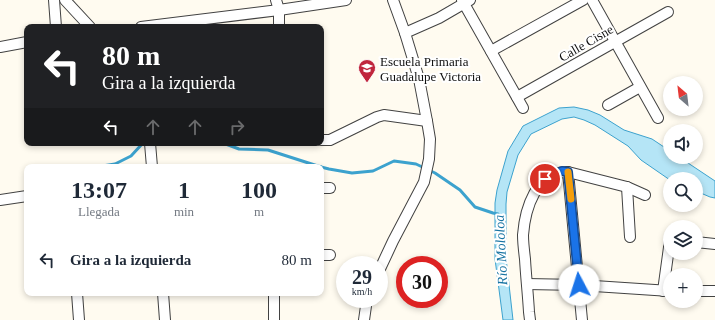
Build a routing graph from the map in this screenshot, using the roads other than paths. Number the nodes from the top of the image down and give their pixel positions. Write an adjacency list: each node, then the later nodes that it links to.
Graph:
1 (54, 0): 11 (street)
2 (64, 0): 12 (street)
3 (276, 0): 9 (street)
4 (346, 0): 9 (street)
5 (393, 0): 15 (street)
6 (583, 0): 19 (street)
7 (592, 0): 17 (street)
8 (466, 1): 15 (street); 19 (street)
9 (279, 10): 13 (street); 14 (street)
10 (668, 12): 17 (street, Calle Cisne)
11 (56, 24)
12 (87, 24)
13 (165, 24)
14 (279, 24)
15 (406, 33): 25 (street)
16 (24, 42): 18 (street)
17 (615, 42): 20 (street); 21 (street, Calle Cisne)
18 (0, 46)
19 (491, 51): 21 (street)
20 (640, 87): 22 (street); 24 (street)
21 (517, 97): 23 (street)
22 (608, 105)
23 (523, 108)
24 (658, 118)
25 (427, 121): 26 (street); 37 (street)
26 (324, 140)
27 (150, 148): 28 (street)
28 (152, 164)
29 (568, 172): 30 (street); 38 (street); 39 (street)
30 (627, 187): 31 (street); 34 (street)
31 (645, 195)
32 (24, 196): 33 (street)
33 (0, 200)
34 (630, 237)
35 (703, 243): 36 (street)
36 (715, 244)
37 (386, 256)
38 (527, 284): 39 (street); 51 (street)
39 (579, 285): 40 (street); 52 (street)
40 (663, 291)
41 (703, 291): 42 (street)
42 (715, 292)
43 (77, 296): 47 (street)
44 (163, 296): 48 (street)
45 (274, 296): 49 (street)
46 (366, 308): 50 (street)
47 (79, 320)
48 (165, 320)
49 (274, 320)
50 (364, 320)
51 (530, 320)
52 (582, 320)

